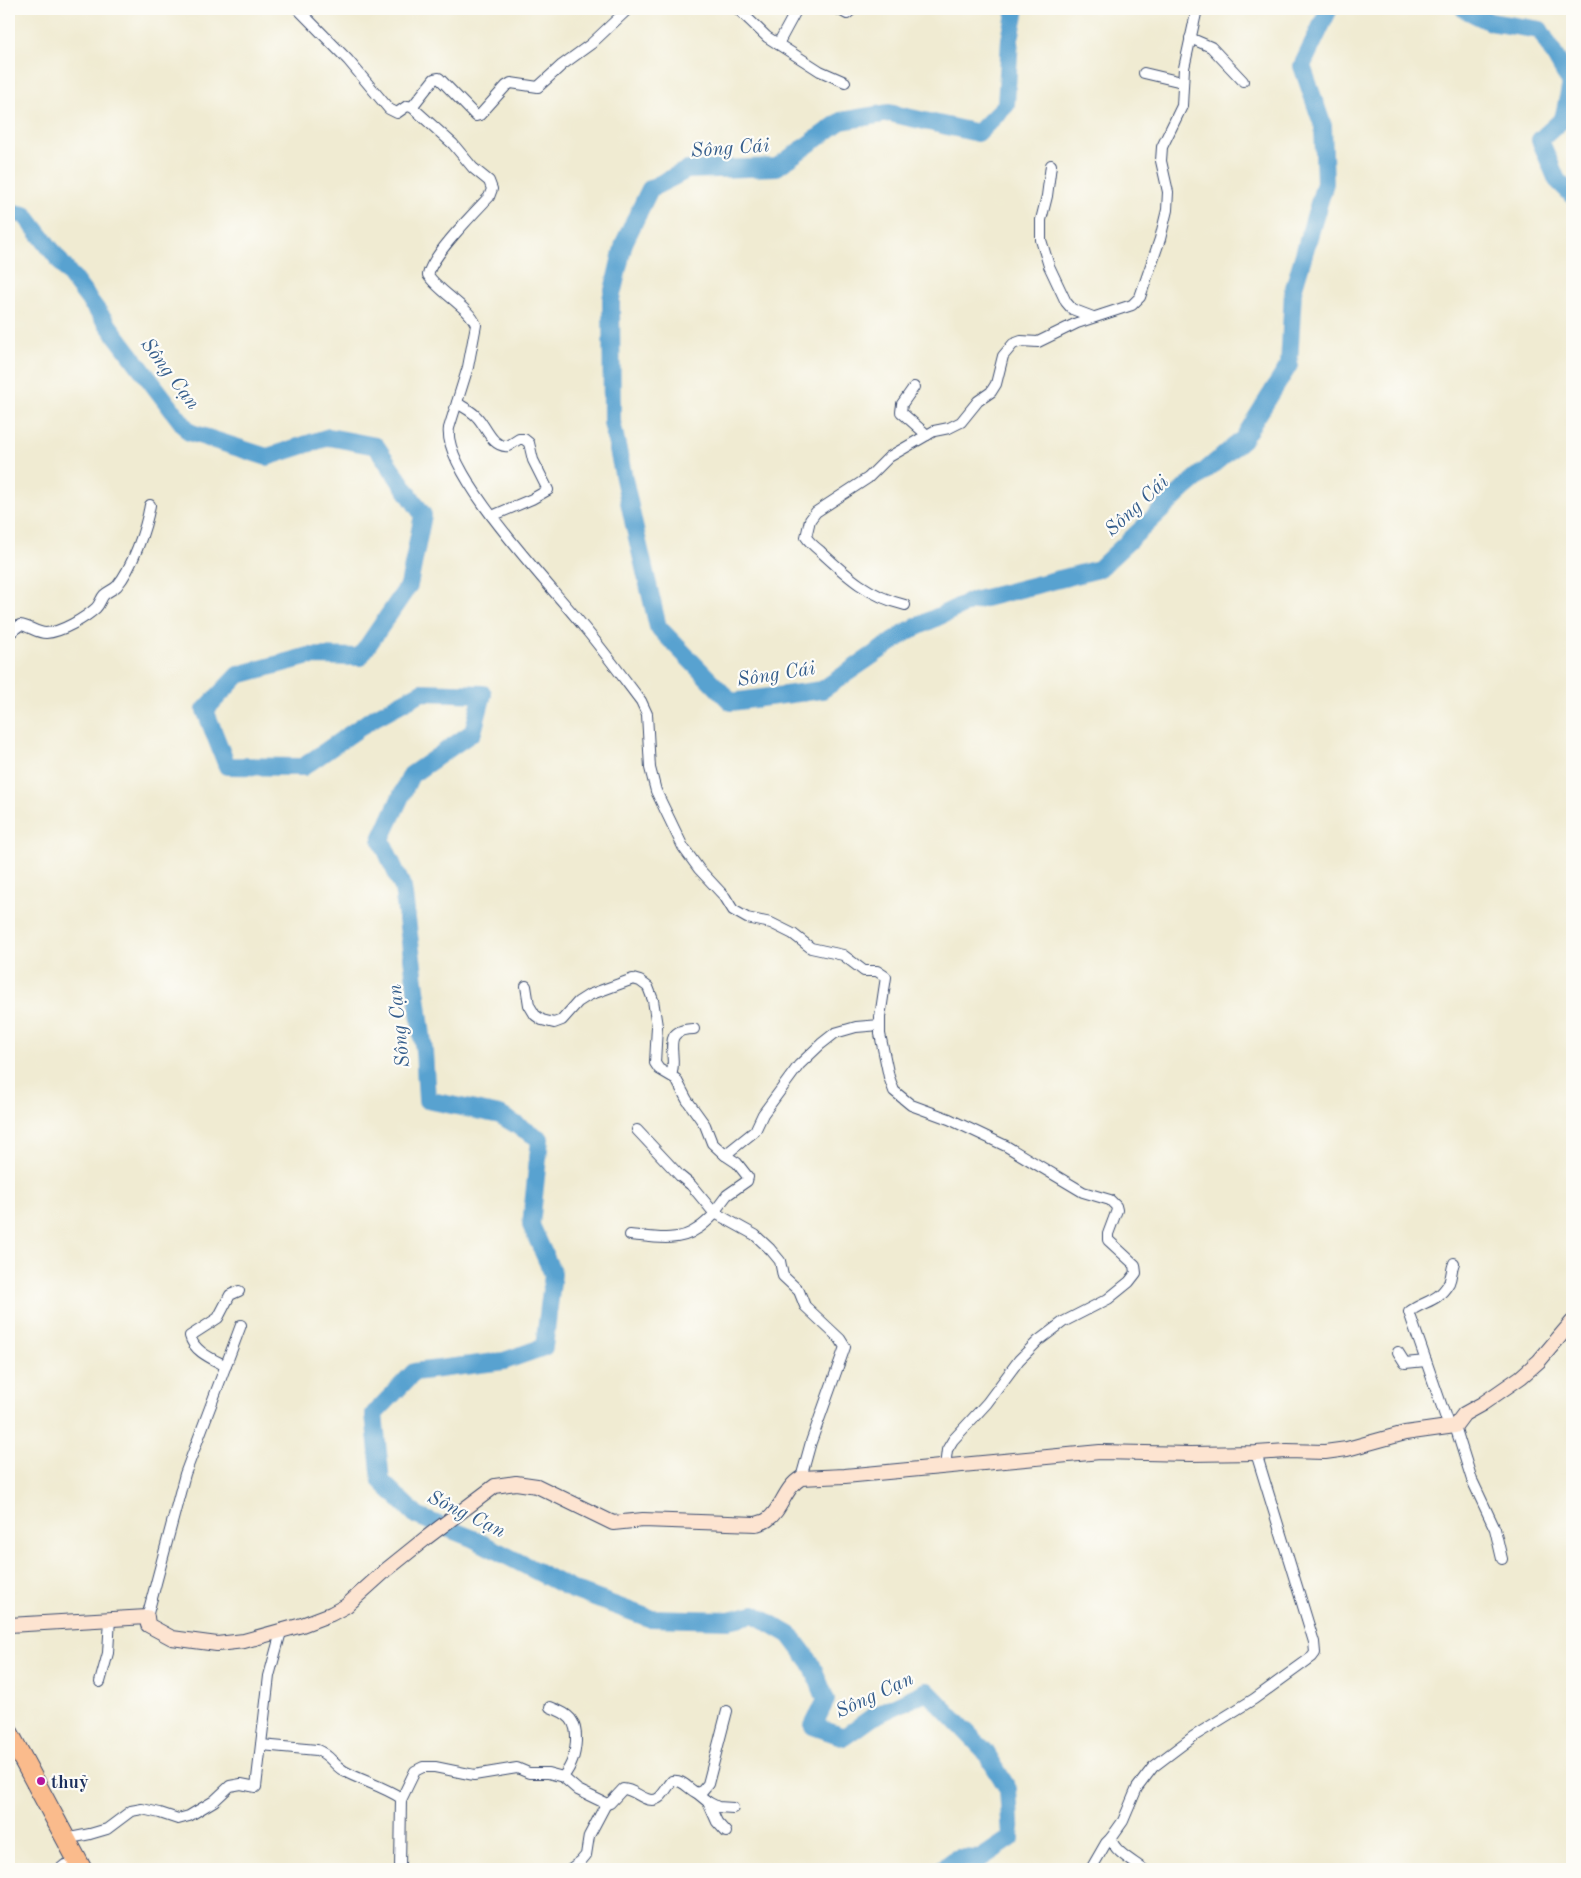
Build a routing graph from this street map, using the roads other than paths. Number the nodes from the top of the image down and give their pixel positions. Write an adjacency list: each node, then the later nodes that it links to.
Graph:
1 (298, 9): 14 (street)
2 (628, 9): 14 (street)
3 (739, 9): 9 (street)
4 (797, 9): 9 (street)
5 (838, 9): 6 (street)
6 (853, 9)
7 (1197, 9): 8 (street)
8 (1190, 38): 11 (street); 13 (street)
9 (778, 44): 12 (street)
10 (1144, 73): 13 (street)
11 (1243, 81)
12 (845, 82)
13 (1182, 82): 16 (street)
14 (412, 106): 18 (street)
15 (1051, 165): 16 (street)
16 (1093, 318): 19 (street)
17 (914, 387): 19 (street)
18 (457, 403): 21 (street); 21 (street)
19 (927, 435): 22 (street)
20 (150, 505): 23 (street)
21 (492, 516): 25 (street)
22 (905, 606)
23 (9, 634)
24 (526, 986): 27 (street)
25 (880, 1025): 29 (street); 41 (street)
26 (694, 1030): 27 (street)
27 (670, 1075): 29 (street)
28 (637, 1130): 30 (street)
29 (725, 1155): 30 (street)
30 (715, 1214): 31 (street); 42 (street)
31 (630, 1235)
32 (1454, 1263): 37 (street)
33 (239, 1291): 38 (street)
34 (1572, 1322): 39 (street)
35 (241, 1325): 38 (street)
36 (1398, 1352): 37 (street)
37 (1426, 1360): 39 (street)
38 (226, 1366): 44 (street)
39 (1452, 1426): 40 (street); 43 (street)
40 (1256, 1453): 41 (street); 61 (street)
41 (945, 1467): 42 (street)
42 (801, 1478): 47 (street)
43 (1502, 1558)
44 (147, 1617): 45 (street); 47 (street)
45 (110, 1618): 46 (street); 48 (street)
46 (9, 1625)
47 (281, 1632): 52 (street)
48 (100, 1682)
49 (550, 1707): 54 (street)
50 (728, 1711): 55 (street)
51 (9, 1733): 62 (highway)
52 (262, 1745): 56 (street); 62 (street)
53 (9, 1758): 63 (highway)
54 (562, 1777): 56 (street); 58 (street)
55 (697, 1793): 57 (street); 58 (street)
56 (401, 1800): 64 (street)
57 (708, 1802): 59 (street); 60 (street)
58 (606, 1804): 65 (street)
59 (733, 1808)
60 (726, 1832)
61 (1111, 1838): 66 (street); 67 (street)
62 (65, 1839): 63 (highway)
63 (69, 1868)
64 (400, 1869)
65 (570, 1869)
66 (1092, 1869)
67 (1143, 1869)

